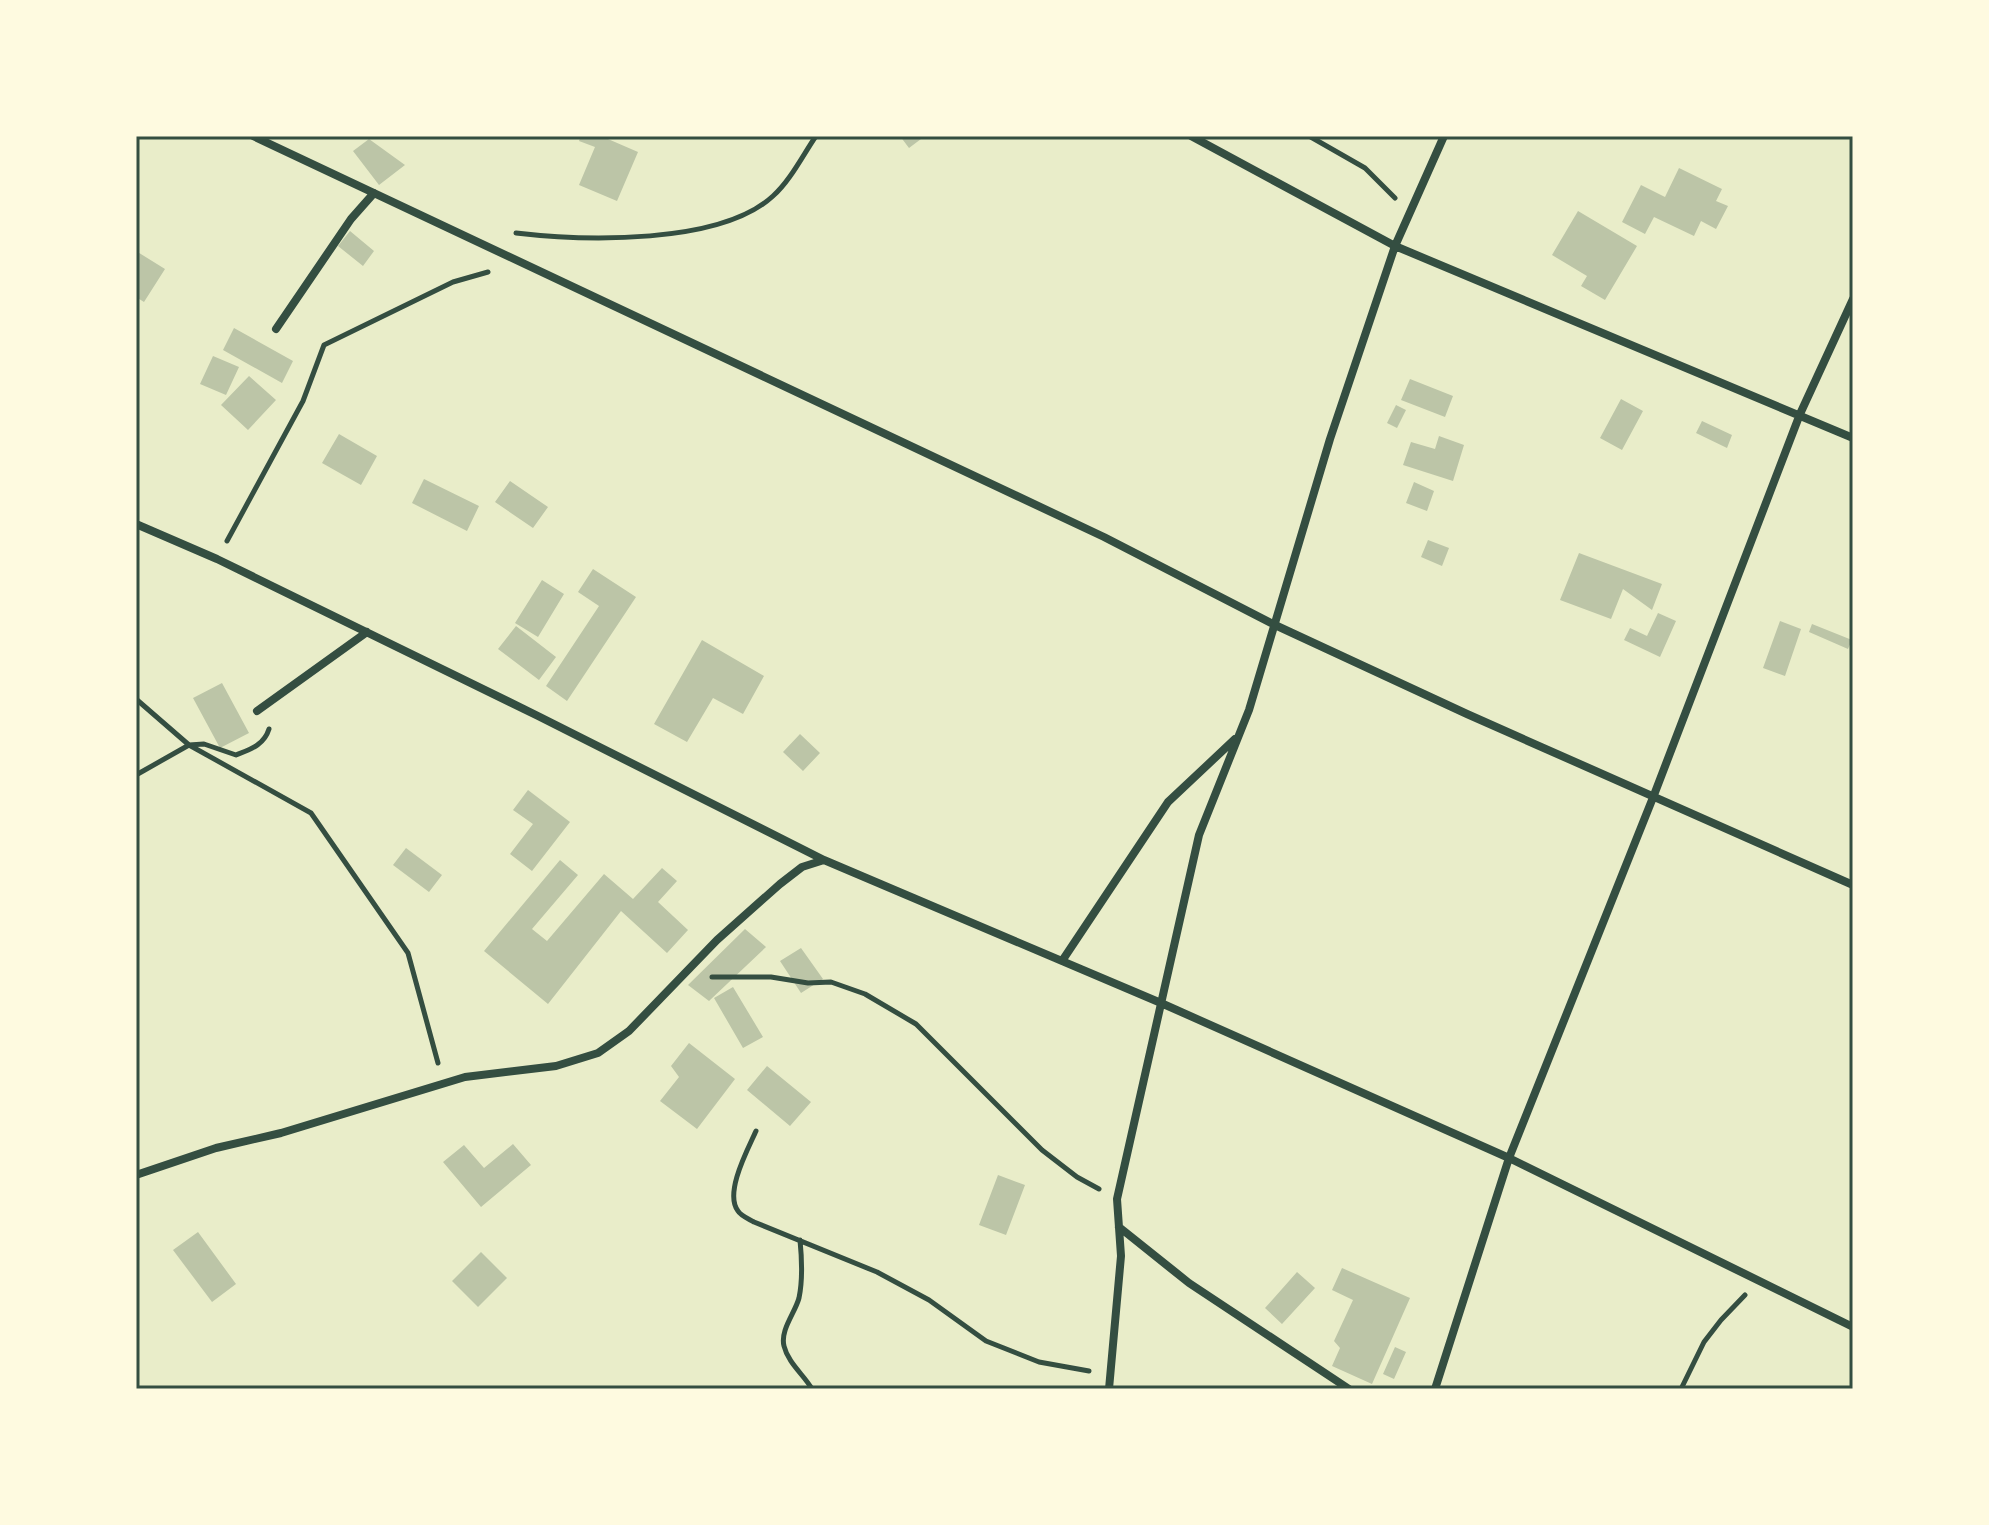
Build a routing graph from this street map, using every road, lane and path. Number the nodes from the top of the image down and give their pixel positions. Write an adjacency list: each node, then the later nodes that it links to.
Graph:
1 (253, 136): 6 (street)
2 (816, 136): 8 (path)
3 (1191, 136): 9 (street)
4 (1309, 136): 7 (path)
5 (1444, 136): 7 (street)
6 (374, 193): 10 (street); 12 (street)
7 (1408, 211): 9 (street)
8 (502, 231)
9 (1395, 246): 13 (street); 17 (street)
10 (522, 262): 16 (path); 17 (street)
11 (1853, 299): 13 (street)
12 (276, 329)
13 (1800, 414): 14 (street); 24 (street)
14 (1853, 438)
15 (136, 524): 16 (street)
16 (217, 559): 18 (street)
17 (1275, 625): 21 (street); 24 (street)
18 (367, 632): 20 (street); 25 (street)
19 (136, 699): 22 (path)
20 (257, 711): 22 (path)
21 (1239, 735): 27 (street); 29 (street)
22 (189, 745): 23 (path); 30 (path)
23 (136, 775)
24 (1654, 795): 26 (street); 32 (street)
25 (824, 860): 27 (street); 28 (street)
26 (1853, 885)
27 (1062, 961): 29 (street)
28 (684, 975): 30 (street); 34 (path)
29 (1161, 1003): 32 (street); 34 (street)
30 (444, 1083): 33 (street)
31 (756, 1131): 36 (path)
32 (1509, 1158): 37 (street); 43 (street)
33 (136, 1175)
34 (1117, 1199): 35 (street)
35 (1119, 1227): 39 (street); 42 (street)
36 (800, 1240): 39 (path); 40 (path)
37 (1758, 1282): 38 (street); 44 (path)
38 (1853, 1327)
39 (1110, 1372): 41 (street)
40 (812, 1389)
41 (1109, 1389)
42 (1349, 1389)
43 (1435, 1389)
44 (1681, 1389)

